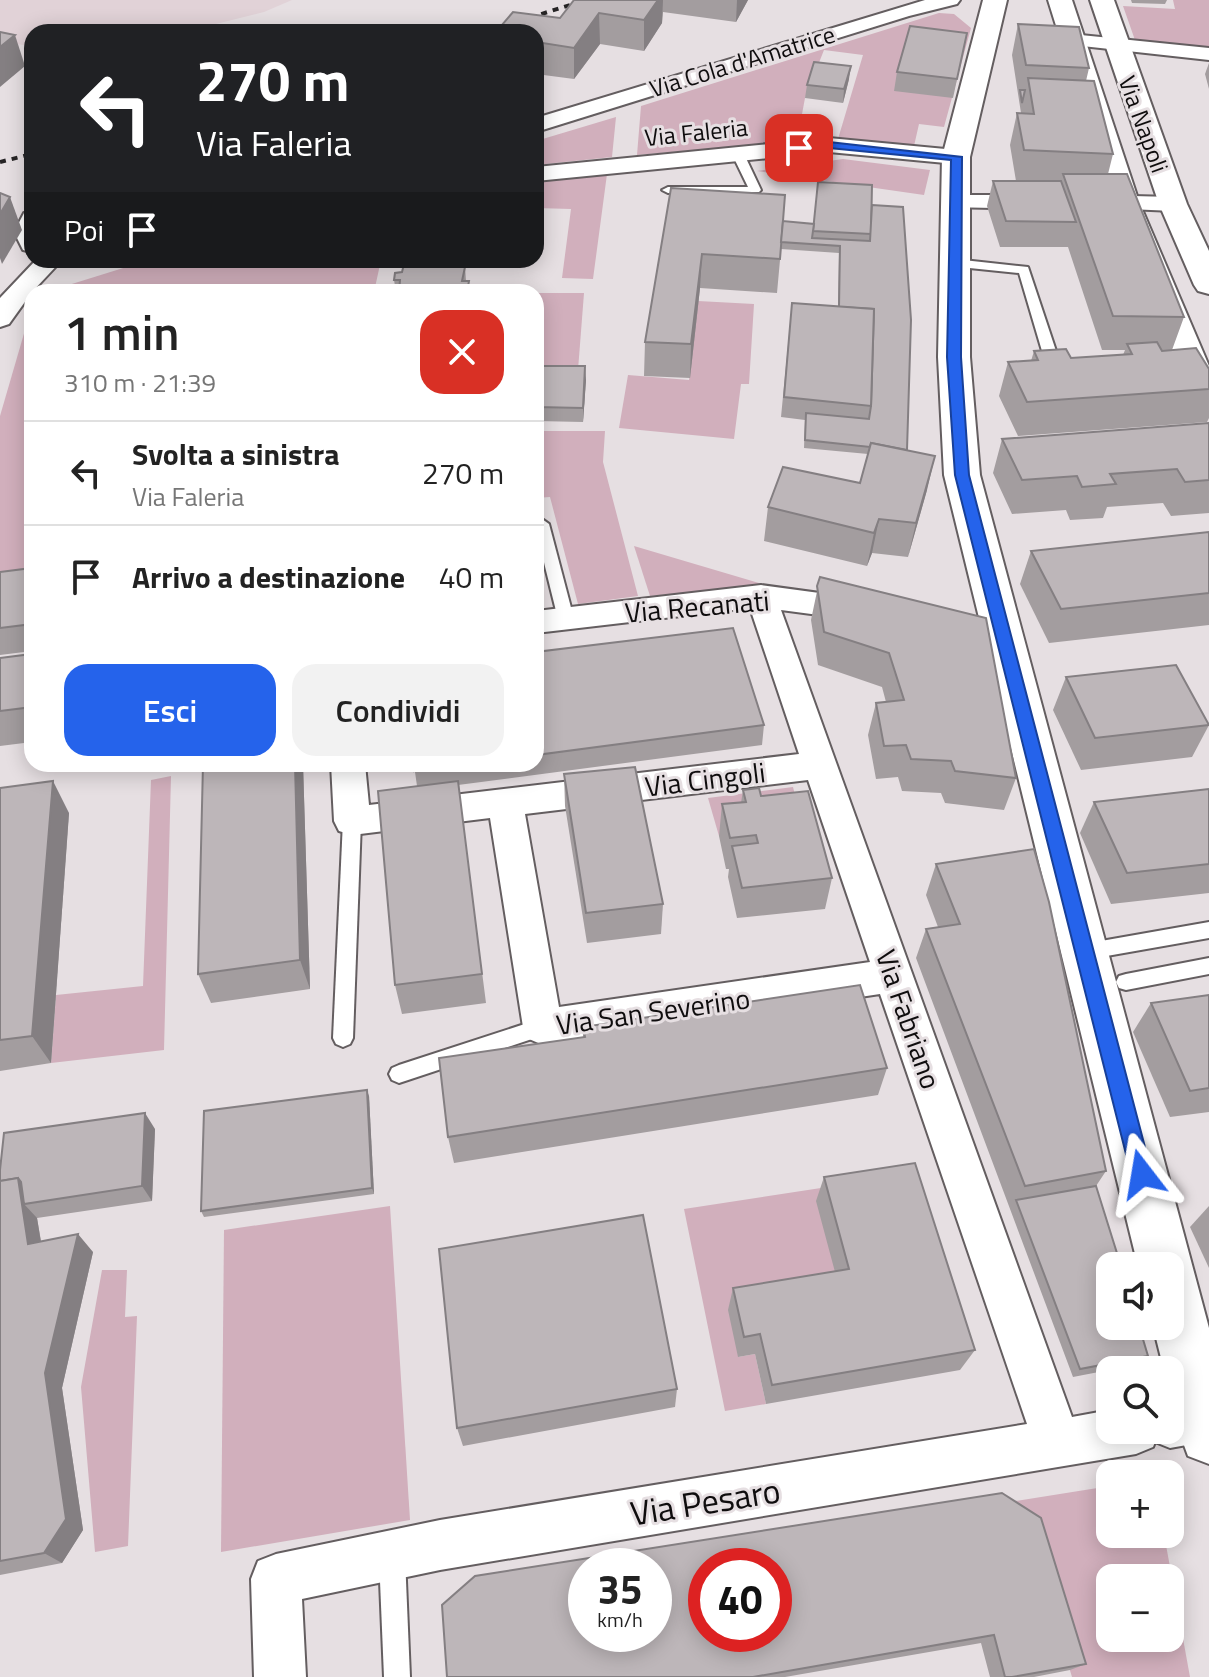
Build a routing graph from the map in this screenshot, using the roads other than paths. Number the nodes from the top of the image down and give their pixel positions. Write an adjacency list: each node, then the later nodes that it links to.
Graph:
1 (950, 0): 8 (street, Via Cola d'Amatrice)
2 (995, 0): 10 (street)
3 (1060, 0): 5 (street, Via Napoli)
4 (1102, 0): 6 (street, Via Napoli)
5 (1071, 40): 6 (street, Via Napoli); 14 (street, Via Napoli)
6 (1115, 43): 7 (street); 15 (street, Via Napoli)
7 (1209, 54)
8 (544, 123)
9 (738, 154): 10 (street, Via Faleria); 11 (street, Via Faleria); 12 (lane)
10 (956, 157): 13 (street)
11 (544, 173)
12 (668, 190)
13 (954, 202): 14 (street); 18 (street)
14 (1125, 202): 15 (street, Via Napoli); 25 (street, Via Napoli)
15 (1173, 204): 21 (street, Via Napoli)
16 (0, 219): 17 (street)
17 (24, 228)
18 (954, 263): 24 (lane); 35 (street)
19 (42, 268): 20 (street)
20 (27, 284)
21 (1209, 285)
22 (24, 288): 23 (street)
23 (2, 311)
24 (1049, 351)
25 (1209, 405)
26 (544, 567): 29 (lane)
27 (761, 596): 28 (street, Via Recanati); 29 (street, Via Recanati); 30 (street, Via Fabriano)
28 (893, 614)
29 (551, 620)
30 (820, 765): 32 (street, Via Cingoli); 37 (street, Via Fabriano)
31 (349, 772): 33 (street)
32 (505, 803): 33 (street, Via Cingoli); 39 (street, Via San Severino)
33 (352, 821): 40 (lane)
34 (1209, 930): 35 (lane)
35 (1084, 952): 42 (street)
36 (1209, 966): 38 (lane)
37 (894, 975): 39 (street, Via San Severino); 46 (street, Via Fabriano)
38 (1126, 982)
39 (543, 1027): 41 (lane)
40 (343, 1038)
41 (399, 1074)
42 (1161, 1252)
43 (1181, 1340): 44 (street)
44 (1198, 1424)
45 (1096, 1437): 46 (street, Via Pesaro)
46 (1057, 1443): 47 (street, Via Pesaro)
47 (392, 1554): 48 (street, Via Pesaro); 49 (lane)
48 (280, 1677)
49 (397, 1677)

